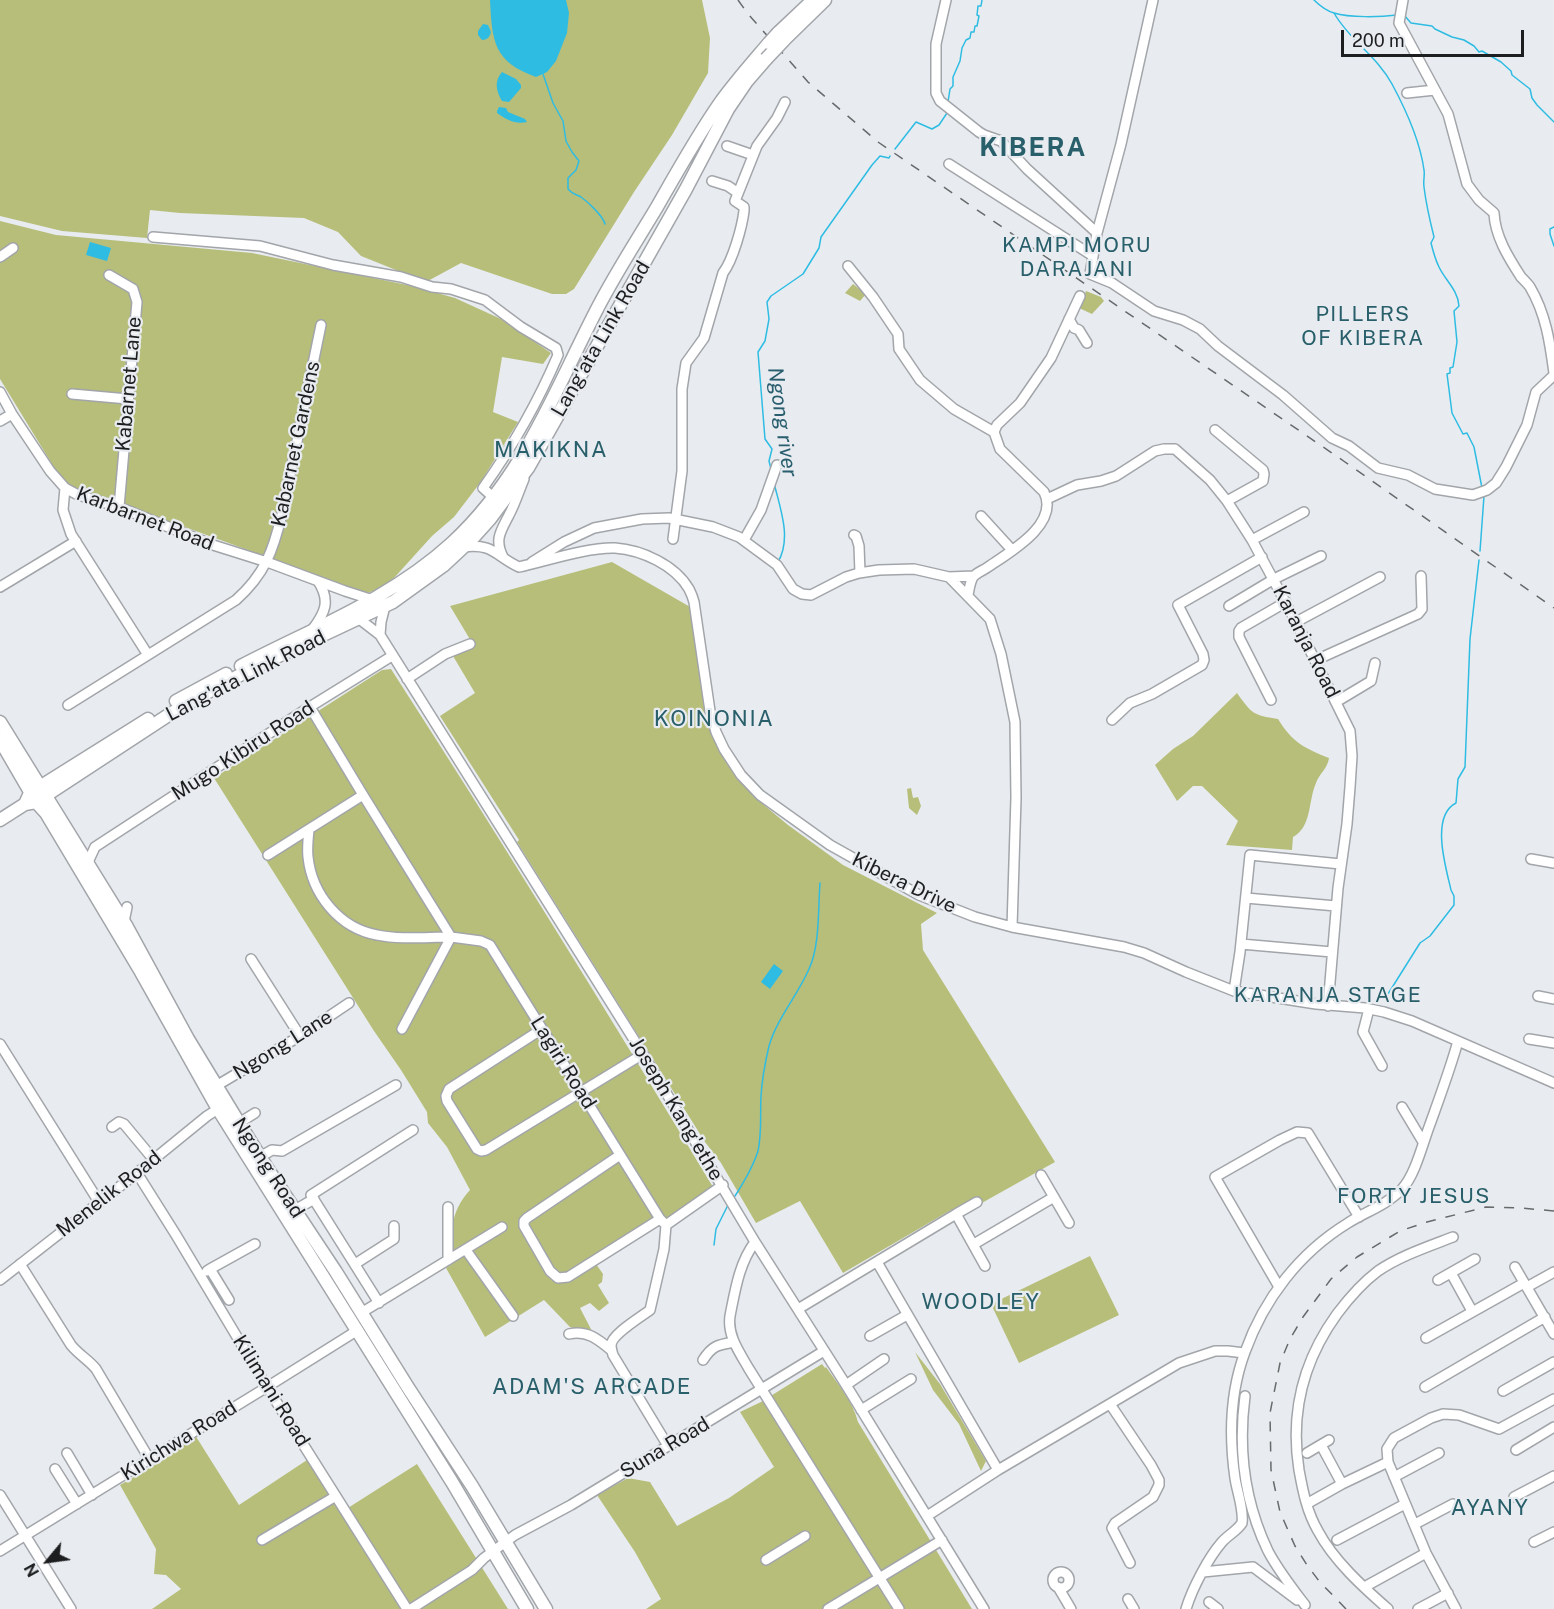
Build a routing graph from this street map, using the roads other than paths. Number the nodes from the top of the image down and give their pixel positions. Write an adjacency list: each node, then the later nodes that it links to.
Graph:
1 (813, 0): 6 (main road, Lang'ata Link Road)
2 (825, 0): 6 (main road, Lang'ata Link Road)
3 (946, 0): 18 (street)
4 (1153, 0): 18 (street)
5 (1403, 0): 8 (street)
6 (781, 36): 7 (main road, Lang'ata Link Road, bridge)
7 (765, 51): 16 (main road, Lang'ata Link Road); 17 (main road, Lang'ata Link Road)
8 (1435, 90): 9 (street); 31 (street)
9 (1407, 93)
10 (785, 102): 12 (street)
11 (727, 146): 12 (street)
12 (753, 155): 15 (street)
13 (949, 164): 21 (street)
14 (712, 181): 15 (street)
15 (738, 194): 48 (street)
16 (650, 219): 17 (main road); 23 (main road, Lang'ata Link Road)
17 (663, 229): 24 (main road, Lang'ata Link Road)
18 (1097, 233): 21 (street)
19 (153, 237): 42 (street)
20 (13, 249): 22 (street)
21 (1093, 256): 31 (street)
22 (0, 257)
23 (627, 257): 24 (main road); 42 (main road, Lang'ata Link Road)
24 (642, 266): 39 (main road, Lang'ata Link Road)
25 (848, 266): 38 (street)
26 (109, 275): 34 (street, Kabarnet Lane)
27 (1080, 296): 28 (street)
28 (1069, 319): 30 (street); 38 (street)
29 (321, 325): 59 (street, Kabarnet Gardens)
30 (1087, 342)
31 (1554, 374)
32 (0, 392): 35 (street, Karbarnet Road)
33 (72, 394): 34 (street)
34 (128, 399): 45 (street, Kabarnet Lane)
35 (12, 414): 36 (street); 41 (street, Karbarnet Road)
36 (0, 421)
37 (1215, 430): 44 (street)
38 (994, 432): 43 (street)
39 (528, 468): 54 (main road, Lang'ata Link Road); 57 (street)
40 (774, 472): 51 (street)
41 (65, 488): 45 (street, Karbarnet Road); 53 (street)
42 (494, 498): 71 (main road, Lang'ata Link Road)
43 (1047, 499): 44 (street, Karanja Road); 55 (street)
44 (1227, 501): 52 (street, Karanja Road)
45 (119, 507): 59 (street, Karbarnet Road)
46 (1304, 512): 52 (street)
47 (981, 516): 55 (street)
48 (675, 519): 50 (street); 51 (street); 60 (street)
49 (854, 535): 61 (street)
50 (673, 539)
51 (744, 540): 61 (street)
52 (1252, 540): 58 (street, Karanja Road)
53 (76, 541): 68 (street); 78 (street)
54 (463, 548): 57 (street); 71 (main road, Lang'ata Link Road)
55 (1012, 550): 62 (street)
56 (1321, 556): 66 (street)
57 (503, 557): 60 (street)
58 (1262, 557): 66 (street, Karanja Road); 87 (street)
59 (267, 562): 67 (street, Karbarnet Road); 78 (street, Kabarnet Gardens)
60 (523, 566): 105 (street, Kibera Drive)
61 (860, 573): 64 (street)
62 (974, 576): 64 (street); 69 (street)
63 (1421, 576): 80 (street)
64 (949, 577): 69 (street)
65 (1380, 577): 74 (street)
66 (1274, 579): 70 (street, Karanja Road); 72 (street)
67 (318, 581): 71 (street, Karbarnet Road); 76 (street)
68 (0, 587)
69 (968, 595): 105 (street)
70 (1286, 602): 74 (street, Karanja Road); 83 (street)
71 (379, 605): 73 (main road, Lang'ata Link Road); 75 (street); 76 (main road, Lang'ata Link Road)
72 (1229, 606)
73 (358, 618): 75 (street, Joseph Kang'ethe); 76 (main road, Lang'ata Link Road)
74 (1296, 622): 80 (street, Karanja Road)
75 (380, 635): 79 (street, Joseph Kang'ethe)
76 (311, 636): 91 (main road, Lang'ata Link Road)
77 (470, 644): 82 (street)
78 (148, 655): 85 (street, Kabarnet Gardens)
79 (392, 656): 82 (street, Joseph Kang'ethe); 86 (street, Mugo Kibiru Road)
80 (1316, 660): 84 (street, Karanja Road)
81 (1375, 663): 84 (street)
82 (407, 679): 123 (street, Joseph Kang'ethe)
83 (1271, 700)
84 (1336, 702): 99 (street, Karanja Road)
85 (68, 705)
86 (310, 706): 90 (street); 95 (street, Mugo Kibiru Road)
87 (1112, 720)
88 (0, 722): 91 (main road, Ngong Road)
89 (0, 740): 91 (main road, Ngong Road)
90 (363, 795): 93 (street); 106 (street)
91 (35, 796): 92 (main road, Lang'ata Link Road); 94 (main road, Ngong Road); 128 (main road, Ngong Road)
92 (0, 820)
93 (309, 830): 96 (street); 106 (street, Lagiri Road)
94 (72, 840): 95 (street); 100 (main road, Ngong Road)
95 (94, 848): 100 (street)
96 (268, 855)
97 (1531, 859): 98 (street)
98 (1554, 863)
99 (1341, 864): 101 (street); 102 (street, Karanja Road)
100 (89, 867): 104 (main road, Ngong Road)
101 (1246, 898): 102 (street); 107 (street)
102 (1336, 906): 108 (street, Karanja Road)
103 (127, 907): 104 (street)
104 (124, 922): 128 (main road, Ngong Road)
105 (1012, 927): 110 (street, Kibera Drive)
106 (451, 937): 116 (street); 117 (street, Lagiri Road)
107 (1241, 944): 108 (street); 110 (street)
108 (1332, 952): 114 (street, Karanja Road)
109 (251, 958): 118 (street)
110 (1234, 991): 114 (street, Kibera Drive)
111 (1538, 996): 112 (street)
112 (1554, 999)
113 (349, 1003): 118 (street, Ngong Lane)
114 (1328, 1006): 115 (street, Kibera Drive)
115 (1369, 1009): 120 (street, Kibera Drive); 124 (street)
116 (402, 1029)
117 (542, 1029): 127 (street, Lagiri Road); 127 (street)
118 (300, 1036): 128 (street, Ngong Lane)
119 (1529, 1039): 121 (street)
120 (1458, 1041): 125 (street, Kibera Drive); 134 (street)
121 (1554, 1043)
122 (0, 1044): 143 (street)
123 (643, 1054): 127 (street); 140 (street, Joseph Kang'ethe)
124 (1382, 1066)
125 (1554, 1083)
126 (396, 1085): 136 (street)
127 (581, 1092): 135 (street, Lagiri Road)
128 (217, 1098): 131 (main road, Ngong Road); 137 (street, Menelik Road); 181 (main road, Ngong Road)
129 (1402, 1107): 134 (street)
130 (255, 1113): 131 (street)
131 (239, 1123): 136 (main road, Ngong Road)
132 (112, 1127): 137 (street)
133 (413, 1130): 142 (street)
134 (1424, 1142): 148 (street)
135 (620, 1155): 149 (street, Lagiri Road); 149 (street)
136 (260, 1157): 146 (main road, Ngong Road)
137 (154, 1160): 138 (street, Menelik Road)
138 (137, 1173): 143 (street, Menelik Road); 168 (street, Kilimani Road)
139 (1041, 1175): 141 (street)
140 (723, 1185): 149 (street); 154 (street, Joseph Kang'ethe)
141 (1054, 1197): 150 (street); 156 (street)
142 (314, 1199): 146 (street); 162 (street)
143 (99, 1202): 161 (street, Menelik Road)
144 (977, 1202): 147 (street)
145 (448, 1207): 159 (street)
146 (295, 1210): 177 (main road, Ngong Road)
147 (956, 1214): 156 (street); 160 (street)
148 (1359, 1217): 172 (street); 172 (street)
149 (663, 1222): 187 (street)
150 (1070, 1223)
151 (394, 1226): 162 (street)
152 (502, 1227): 157 (street)
153 (1453, 1237): 259 (street)
154 (755, 1242): 175 (street, Joseph Kang'ethe); 186 (street)
155 (255, 1244): 165 (street)
156 (974, 1244): 163 (street)
157 (466, 1250): 159 (street); 179 (street)
158 (1475, 1258): 167 (street)
159 (448, 1260): 174 (street)
160 (877, 1262): 175 (street); 178 (street)
161 (20, 1264): 169 (street, Menelik Road); 209 (street)
162 (355, 1264): 174 (street)
163 (985, 1266)
164 (1515, 1267): 171 (street)
165 (210, 1269): 168 (street); 173 (street)
166 (1554, 1272): 171 (street)
167 (1451, 1273): 170 (street); 176 (street)
168 (201, 1275): 195 (street, Kilimani Road)
169 (0, 1280)
170 (1438, 1280)
171 (1526, 1285): 176 (street); 180 (street)
172 (1279, 1287): 189 (street)
173 (229, 1300)
174 (379, 1303): 177 (street)
175 (798, 1309): 188 (street, Joseph Kang'ethe)
176 (1472, 1311): 185 (street)
177 (361, 1313): 232 (main road, Ngong Road)
178 (907, 1315): 184 (street); 212 (street)
179 (513, 1316)
180 (1549, 1320): 183 (street); 196 (street)
181 (357, 1330): 195 (street, Kirichwa Road); 235 (main road, Ngong Road)
182 (569, 1334): 187 (street)
183 (1554, 1334)
184 (870, 1336)
185 (1426, 1338)
186 (734, 1342): 191 (street); 197 (street)
187 (611, 1350): 204 (street)
188 (824, 1351): 194 (street, Joseph Kang'ethe); 197 (street, Suna Road)
189 (1244, 1353): 201 (street); 239 (street)
190 (884, 1359): 194 (street)
191 (703, 1360)
192 (1554, 1362): 198 (street)
193 (911, 1379): 202 (street)
194 (846, 1385): 202 (street, Joseph Kang'ethe)
195 (267, 1387): 209 (street, Kirichwa Road); 218 (street, Kilimani Road)
196 (1425, 1387)
197 (761, 1389): 204 (street, Suna Road); 240 (street)
198 (1503, 1390)
199 (1245, 1396): 246 (street)
200 (1554, 1399): 210 (street)
201 (1110, 1404): 212 (street); 238 (street)
202 (861, 1410): 224 (street, Joseph Kang'ethe)
203 (1554, 1427): 205 (street)
204 (668, 1446): 232 (street, Suna Road)
205 (1516, 1450)
206 (67, 1453): 217 (street)
207 (1307, 1453): 215 (street)
208 (1439, 1453): 214 (street)
209 (150, 1460): 217 (street, Kirichwa Road)
210 (1388, 1462): 214 (street); 215 (street)
211 (56, 1469): 221 (street)
212 (998, 1470): 224 (street)
213 (1554, 1476): 219 (street)
214 (1394, 1477): 222 (street)
215 (1342, 1484): 220 (street)
216 (0, 1495): 227 (street)
217 (92, 1495): 221 (street, Kirichwa Road)
218 (336, 1496): 229 (street); 248 (street, Kilimani Road)
219 (1514, 1497)
220 (1310, 1502)
221 (77, 1504): 227 (street, Kirichwa Road)
222 (1405, 1504): 225 (street); 231 (street)
223 (1453, 1504): 225 (street)
224 (927, 1516): 230 (street, Joseph Kang'ethe)
225 (1414, 1524): 236 (street)
226 (1554, 1532): 233 (street)
227 (25, 1536): 234 (street, Kirichwa Road); 247 (street)
228 (805, 1536): 237 (street)
229 (262, 1540)
230 (942, 1540): 240 (street); 254 (street, Joseph Kang'ethe)
231 (1337, 1540)
232 (505, 1542): 235 (street, Suna Road); 251 (main road, Ngong Road)
233 (1534, 1542)
234 (0, 1551)
235 (494, 1551): 249 (street, Suna Road); 250 (main road, Ngong Road)
236 (1426, 1553): 241 (street); 243 (street)
237 (766, 1560)
238 (1130, 1563)
239 (1203, 1572): 246 (street); 257 (street)
240 (879, 1577): 252 (street); 253 (street)
241 (1368, 1585)
242 (1058, 1587): 255 (street)
243 (1448, 1593): 260 (street); 261 (street)
244 (1128, 1599): 256 (street)
245 (1209, 1602): 258 (street)
246 (1306, 1607)
247 (71, 1609)
248 (407, 1609)
249 (411, 1609)
250 (527, 1609)
251 (546, 1609)
252 (828, 1609)
253 (899, 1609)
254 (984, 1609)
255 (1071, 1609)
256 (1134, 1609)
257 (1186, 1609)
258 (1218, 1609)
259 (1388, 1609)
260 (1418, 1609)
261 (1456, 1609)

